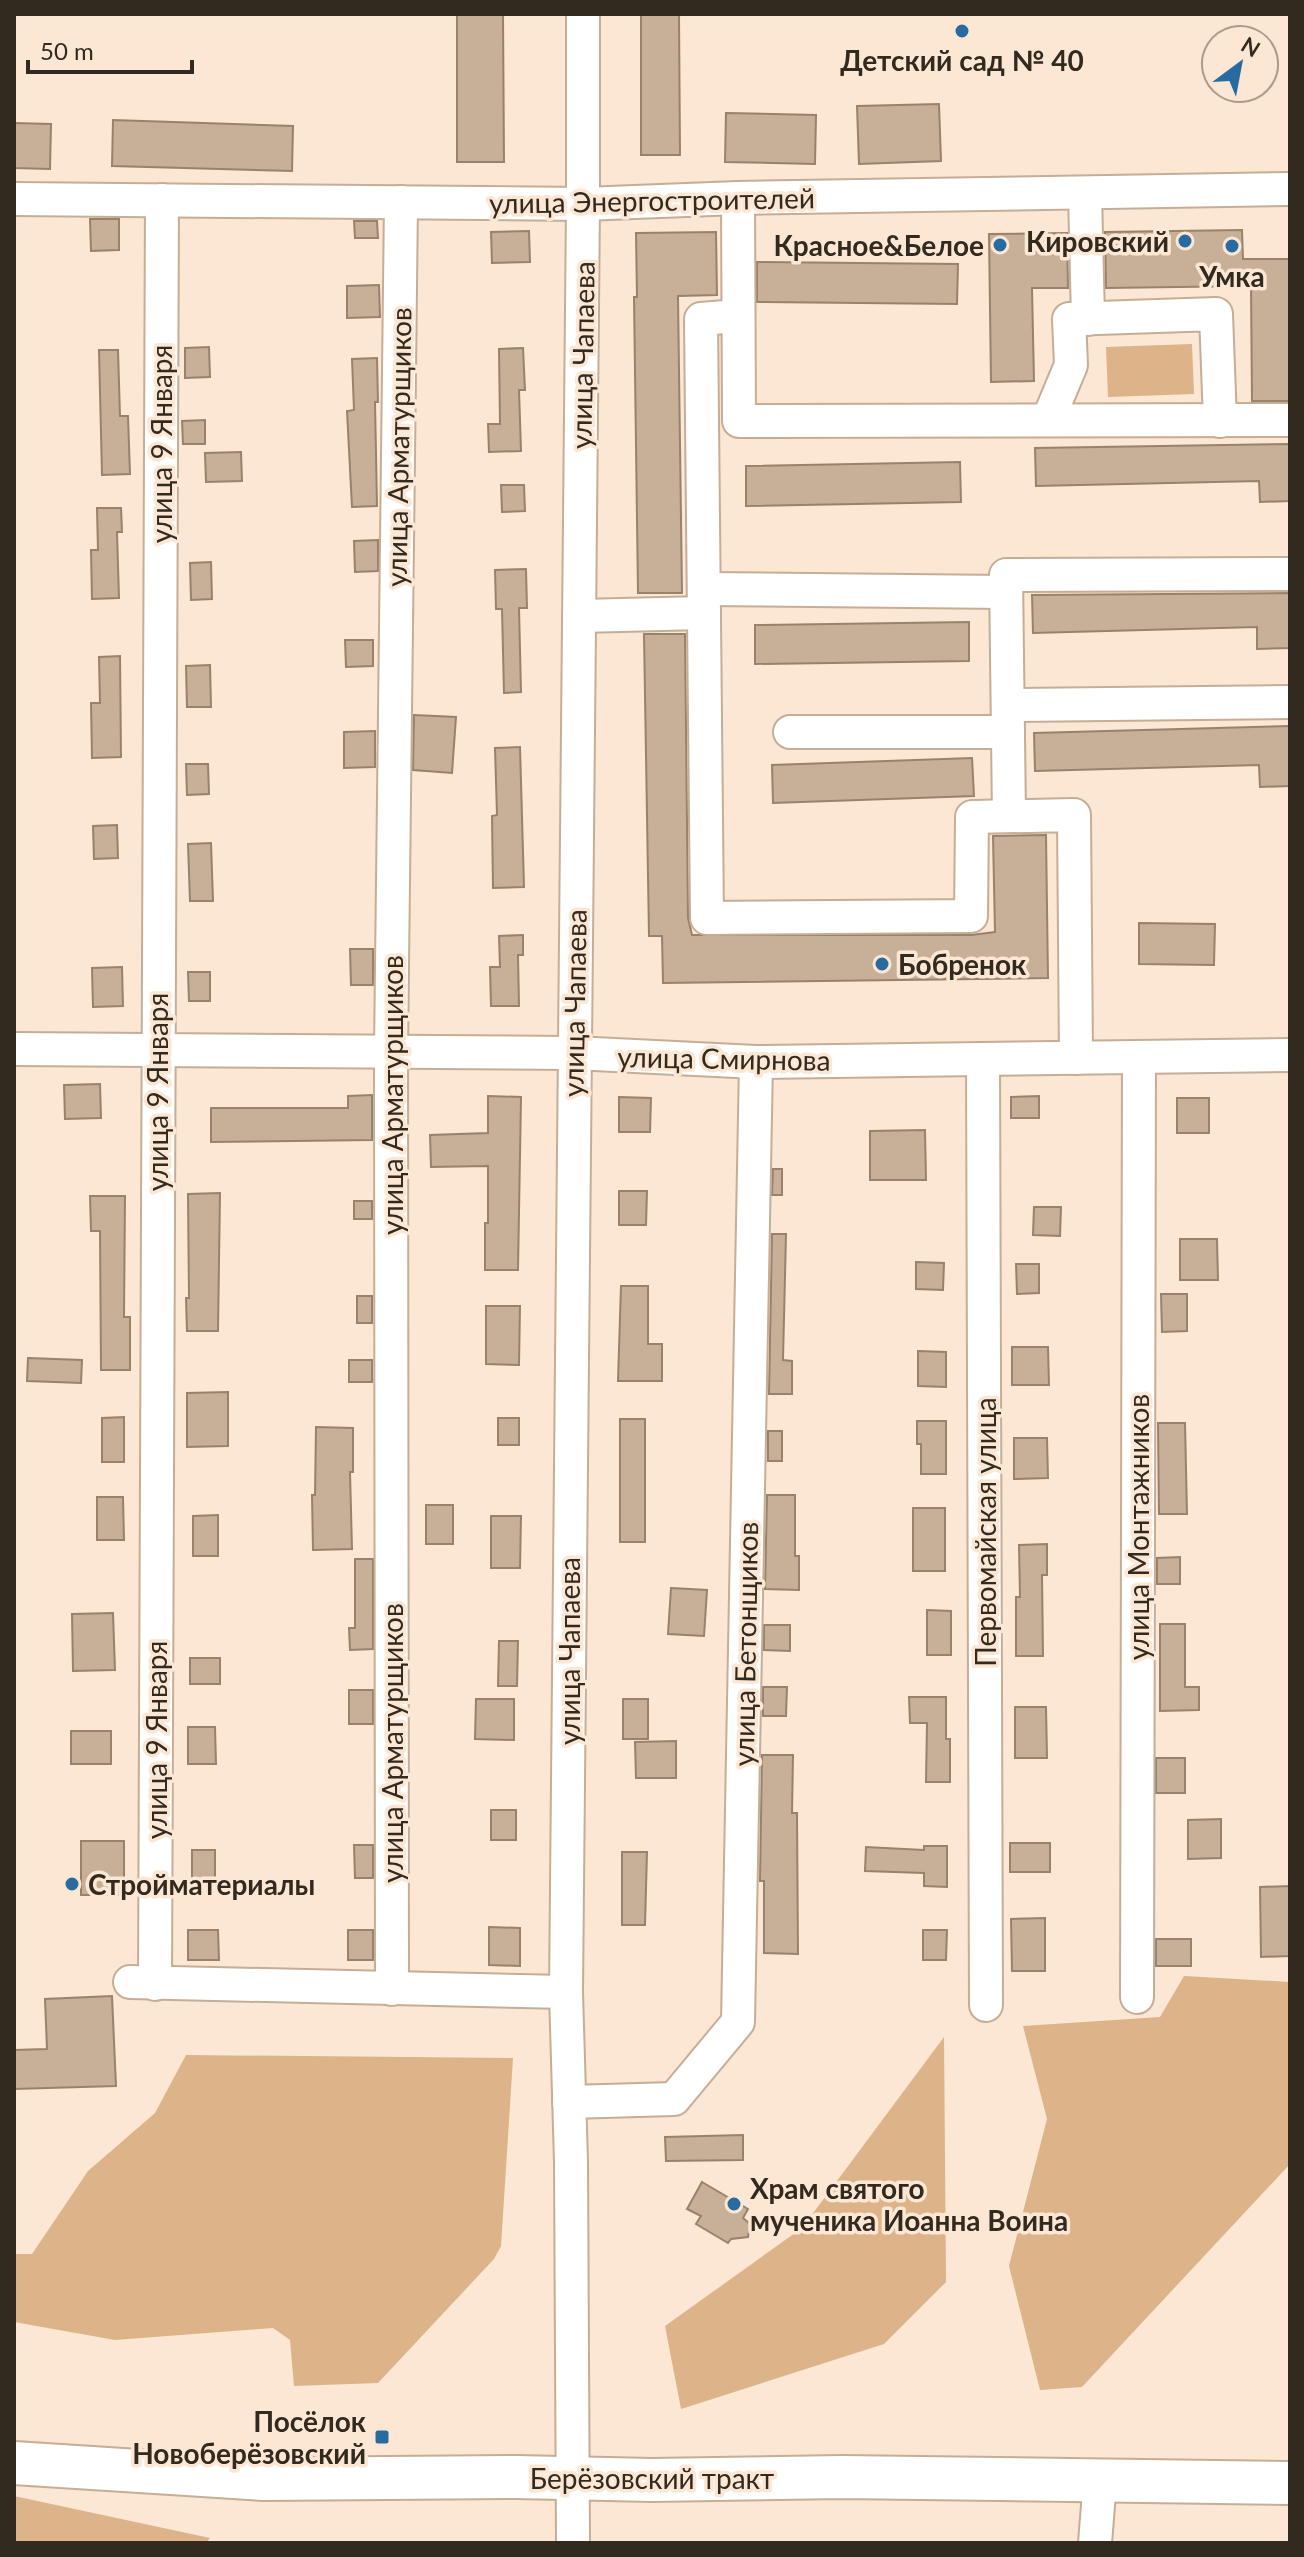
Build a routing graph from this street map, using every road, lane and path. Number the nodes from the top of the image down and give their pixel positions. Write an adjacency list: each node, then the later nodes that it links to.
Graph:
1 (583, 14): 8 (street, улица Чапаева)
2 (1290, 189): 3 (street, улица Энергостроителей)
3 (1085, 193): 4 (street, улица Энергостроителей); 10 (street)
4 (738, 198): 8 (street, улица Энергостроителей); 9 (street)
5 (14, 199): 6 (street, улица Энергостроителей)
6 (162, 200): 7 (street, улица Энергостроителей); 23 (street, улица 9 Января)
7 (401, 202): 8 (street, улица Энергостроителей); 24 (street, улица Арматурщиков)
8 (583, 204): 17 (street, улица Чапаева)
9 (737, 316): 11 (street); 16 (street)
10 (1088, 319): 11 (street); 13 (street)
11 (1048, 420): 13 (street)
12 (1290, 420): 13 (street)
13 (1220, 421)
14 (1290, 574): 15 (street)
15 (1006, 592): 16 (street); 19 (street)
16 (704, 601): 17 (street); 21 (street)
17 (579, 616): 25 (street, улица Чапаева)
18 (1290, 702): 19 (street)
19 (1008, 718): 20 (street); 21 (street)
20 (790, 732)
21 (1009, 816): 28 (street)
22 (14, 1049): 23 (street, улица Смирнова)
23 (157, 1049): 24 (street, улица Смирнова); 31 (street, улица 9 Января)
24 (391, 1051): 25 (street, улица Смирнова); 31 (street, улица Арматурщиков)
25 (574, 1053): 30 (street, улица Смирнова); 32 (street, улица Чапаева)
26 (1290, 1055): 27 (street, улица Смирнова)
27 (1139, 1057): 28 (street, улица Смирнова); 33 (street, улица Монтажников)
28 (1076, 1058): 29 (street, улица Смирнова)
29 (983, 1059): 30 (street, улица Смирнова); 34 (street, Первомайская улица)
30 (756, 1062): 35 (street, улица Бетонщиков)
31 (392, 1989): 32 (street)
32 (566, 1992): 35 (street, улица Чапаева)
33 (1137, 1997)
34 (986, 2005)
35 (569, 2102): 37 (street, улица Чапаева)
36 (14, 2463): 37 (main road, Берёзовский тракт)
37 (573, 2478): 38 (main road, Берёзовский тракт); 40 (street, улица Чапаева)
38 (1100, 2480): 39 (main road, Берёзовский тракт); 41 (street)
39 (1290, 2483)
40 (573, 2543)
41 (1095, 2543)

